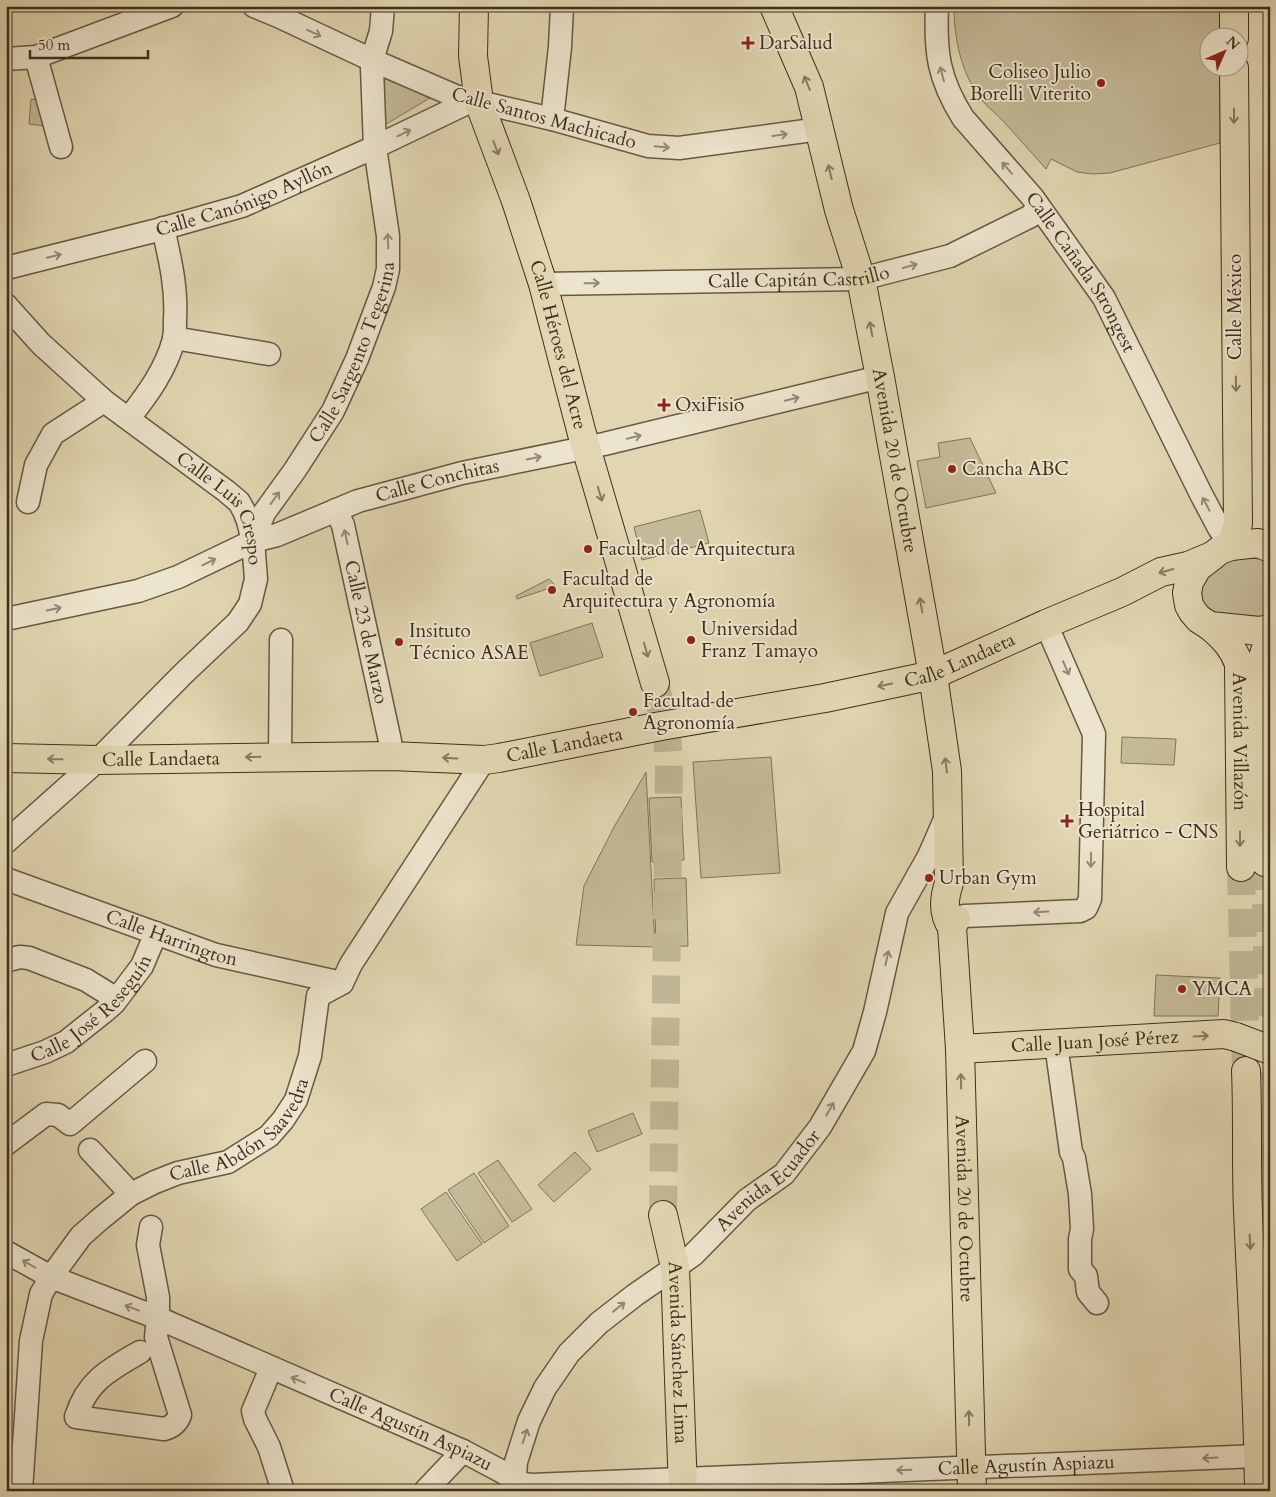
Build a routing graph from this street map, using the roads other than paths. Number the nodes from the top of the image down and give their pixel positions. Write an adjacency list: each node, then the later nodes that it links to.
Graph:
1 (172, 6): 11 (street)
2 (254, 6): 9 (street, Calle Santos Machicado)
3 (383, 6): 13 (street)
4 (474, 6): 15 (main road, Calle Héroes del Acre)
5 (562, 6): 16 (street)
6 (774, 6): 17 (main road, Avenida 20 de Octubre, one-way to 6)
7 (937, 6): 20 (street, Calle Cañada Strongest, one-way to 7)
8 (1234, 6): 10 (main road)
9 (280, 11): 13 (street, Calle Santos Machicado, one-way to 13)
10 (1234, 28)
11 (36, 57): 12 (street); 18 (street)
12 (6, 59)
13 (372, 60): 15 (street, Calle Santos Machicado); 19 (street, Calle Sargento Tegerina)
14 (1234, 78): 36 (main road, Calle México, one-way to 36)
15 (474, 102): 16 (street, Calle Santos Machicado); 19 (street, Calle Canónigo Ayllón, one-way to 15); 24 (main road, Calle Héroes del Acre, one-way to 24)
16 (552, 119): 17 (street, Calle Santos Machicado, one-way to 17)
17 (820, 129): 23 (main road, Avenida 20 de Octubre, one-way to 17)
18 (61, 147)
19 (375, 147): 21 (street, Calle Canónigo Ayllón); 35 (street, Calle Sargento Tegerina, one-way to 19)
20 (1038, 206): 23 (street, Calle Capitán Castrillo, one-way to 20); 36 (street, Calle Cañada Strongest, one-way to 20)
21 (163, 228): 22 (street, Calle Canónigo Ayllón, one-way to 21); 26 (street)
22 (6, 268)
23 (861, 279): 24 (street, Calle Capitán Castrillo, one-way to 23); 28 (main road, Avenida 20 de Octubre, one-way to 23)
24 (543, 284): 31 (main road, Calle Héroes del Acre)
25 (6, 305): 29 (street, Calle Luis Crespo)
26 (174, 338): 27 (street); 30 (street)
27 (269, 354)
28 (880, 377): 31 (street, Calle Conchitas, one-way to 28); 44 (main road, Avenida 20 de Octubre, one-way to 28)
29 (104, 401): 30 (street, Calle Luis Crespo); 32 (street)
30 (129, 418): 35 (street, Calle Luis Crespo)
31 (586, 447): 33 (street, Calle Conchitas, one-way to 31); 45 (main road, Calle Héroes del Acre, one-way to 45)
32 (28, 502)
33 (336, 510): 35 (street, Calle Conchitas); 46 (street, Calle 23 de Marzo, one-way to 33)
34 (1267, 539): 36 (main road, Calle Landaeta)
35 (253, 540): 37 (street, Calle Conchitas, one-way to 35); 49 (street, Calle Luis Crespo)
36 (1221, 551): 38 (main road, Calle Landaeta, one-way to 38); 39 (main road, Avenida Villazón)
37 (6, 619)
38 (1046, 624): 44 (main road, Calle Landaeta); 54 (street, one-way to 54)
39 (1210, 626): 40 (main road); 43 (main road, Avenida Villazón, one-way to 43)
40 (1270, 629)
41 (281, 640): 47 (street)
42 (1270, 643): 43 (main road, Avenida Villazón)
43 (1265, 674)
44 (933, 675): 50 (main road, Calle Landaeta, one-way to 50); 51 (main road, Avenida 20 de Octubre, one-way to 44)
45 (655, 683)
46 (391, 756): 47 (main road, Calle Landaeta); 50 (main road, Calle Landaeta, one-way to 46)
47 (280, 757): 49 (main road, Calle Landaeta, one-way to 49)
48 (6, 758): 49 (main road, Calle Landaeta, one-way to 48)
49 (98, 760): 52 (street, Calle Luis Crespo)
50 (484, 760): 57 (street)
51 (947, 814): 54 (main road, Avenida 20 de Octubre); 73 (street, Avenida Ecuador, one-way to 51)
52 (6, 842)
53 (6, 879): 55 (street, Calle Harrington)
54 (954, 923): 61 (main road, Avenida 20 de Octubre)
55 (156, 933): 57 (street, Calle Harrington); 64 (street, Calle José Reseguín)
56 (8, 960): 58 (street)
57 (342, 983): 68 (street, Calle Abdón Saavedra)
58 (107, 993)
59 (1233, 1036): 60 (main road, Calle Juan José Pérez, one-way to 59); 62 (main road, bridge); 69 (main road)
60 (1056, 1044): 61 (main road, Calle Juan José Pérez); 75 (street)
61 (960, 1049): 81 (main road, Avenida 20 de Octubre, one-way to 61)
62 (1270, 1050)
63 (145, 1061): 66 (street)
64 (6, 1065)
65 (1262, 1077): 69 (main road)
66 (6, 1144)
67 (90, 1150): 68 (street)
68 (131, 1194): 74 (street, Calle Abdón Saavedra)
69 (1248, 1209): 80 (main road, one-way to 80)
70 (663, 1215): 73 (main road, Avenida Sánchez Lima)
71 (151, 1227): 76 (street)
72 (6, 1252): 74 (street, Calle Agustín Aspiazu, one-way to 72)
73 (675, 1267): 82 (main road, Avenida Sánchez Lima); 83 (street, Avenida Ecuador, one-way to 73)
74 (51, 1277): 76 (street, Calle Agustín Aspiazu, one-way to 74); 84 (street, Calle Abdón Saavedra)
75 (1097, 1302)
76 (158, 1318): 77 (street); 78 (street, Calle Agustín Aspiazu)
77 (140, 1352)
78 (271, 1368): 79 (street, Calle Agustín Aspiazu, one-way to 78); 85 (street)
79 (463, 1451): 83 (street, Calle Agustín Aspiazu); 86 (street)
80 (1258, 1456): 81 (street, Calle Agustín Aspiazu, one-way to 81); 87 (main road)
81 (971, 1479): 82 (street, Calle Agustín Aspiazu, one-way to 82)
82 (683, 1485): 83 (street, Calle Agustín Aspiazu)
83 (514, 1487)
84 (21, 1491)
85 (283, 1491)
86 (425, 1491)
87 (1259, 1491)

